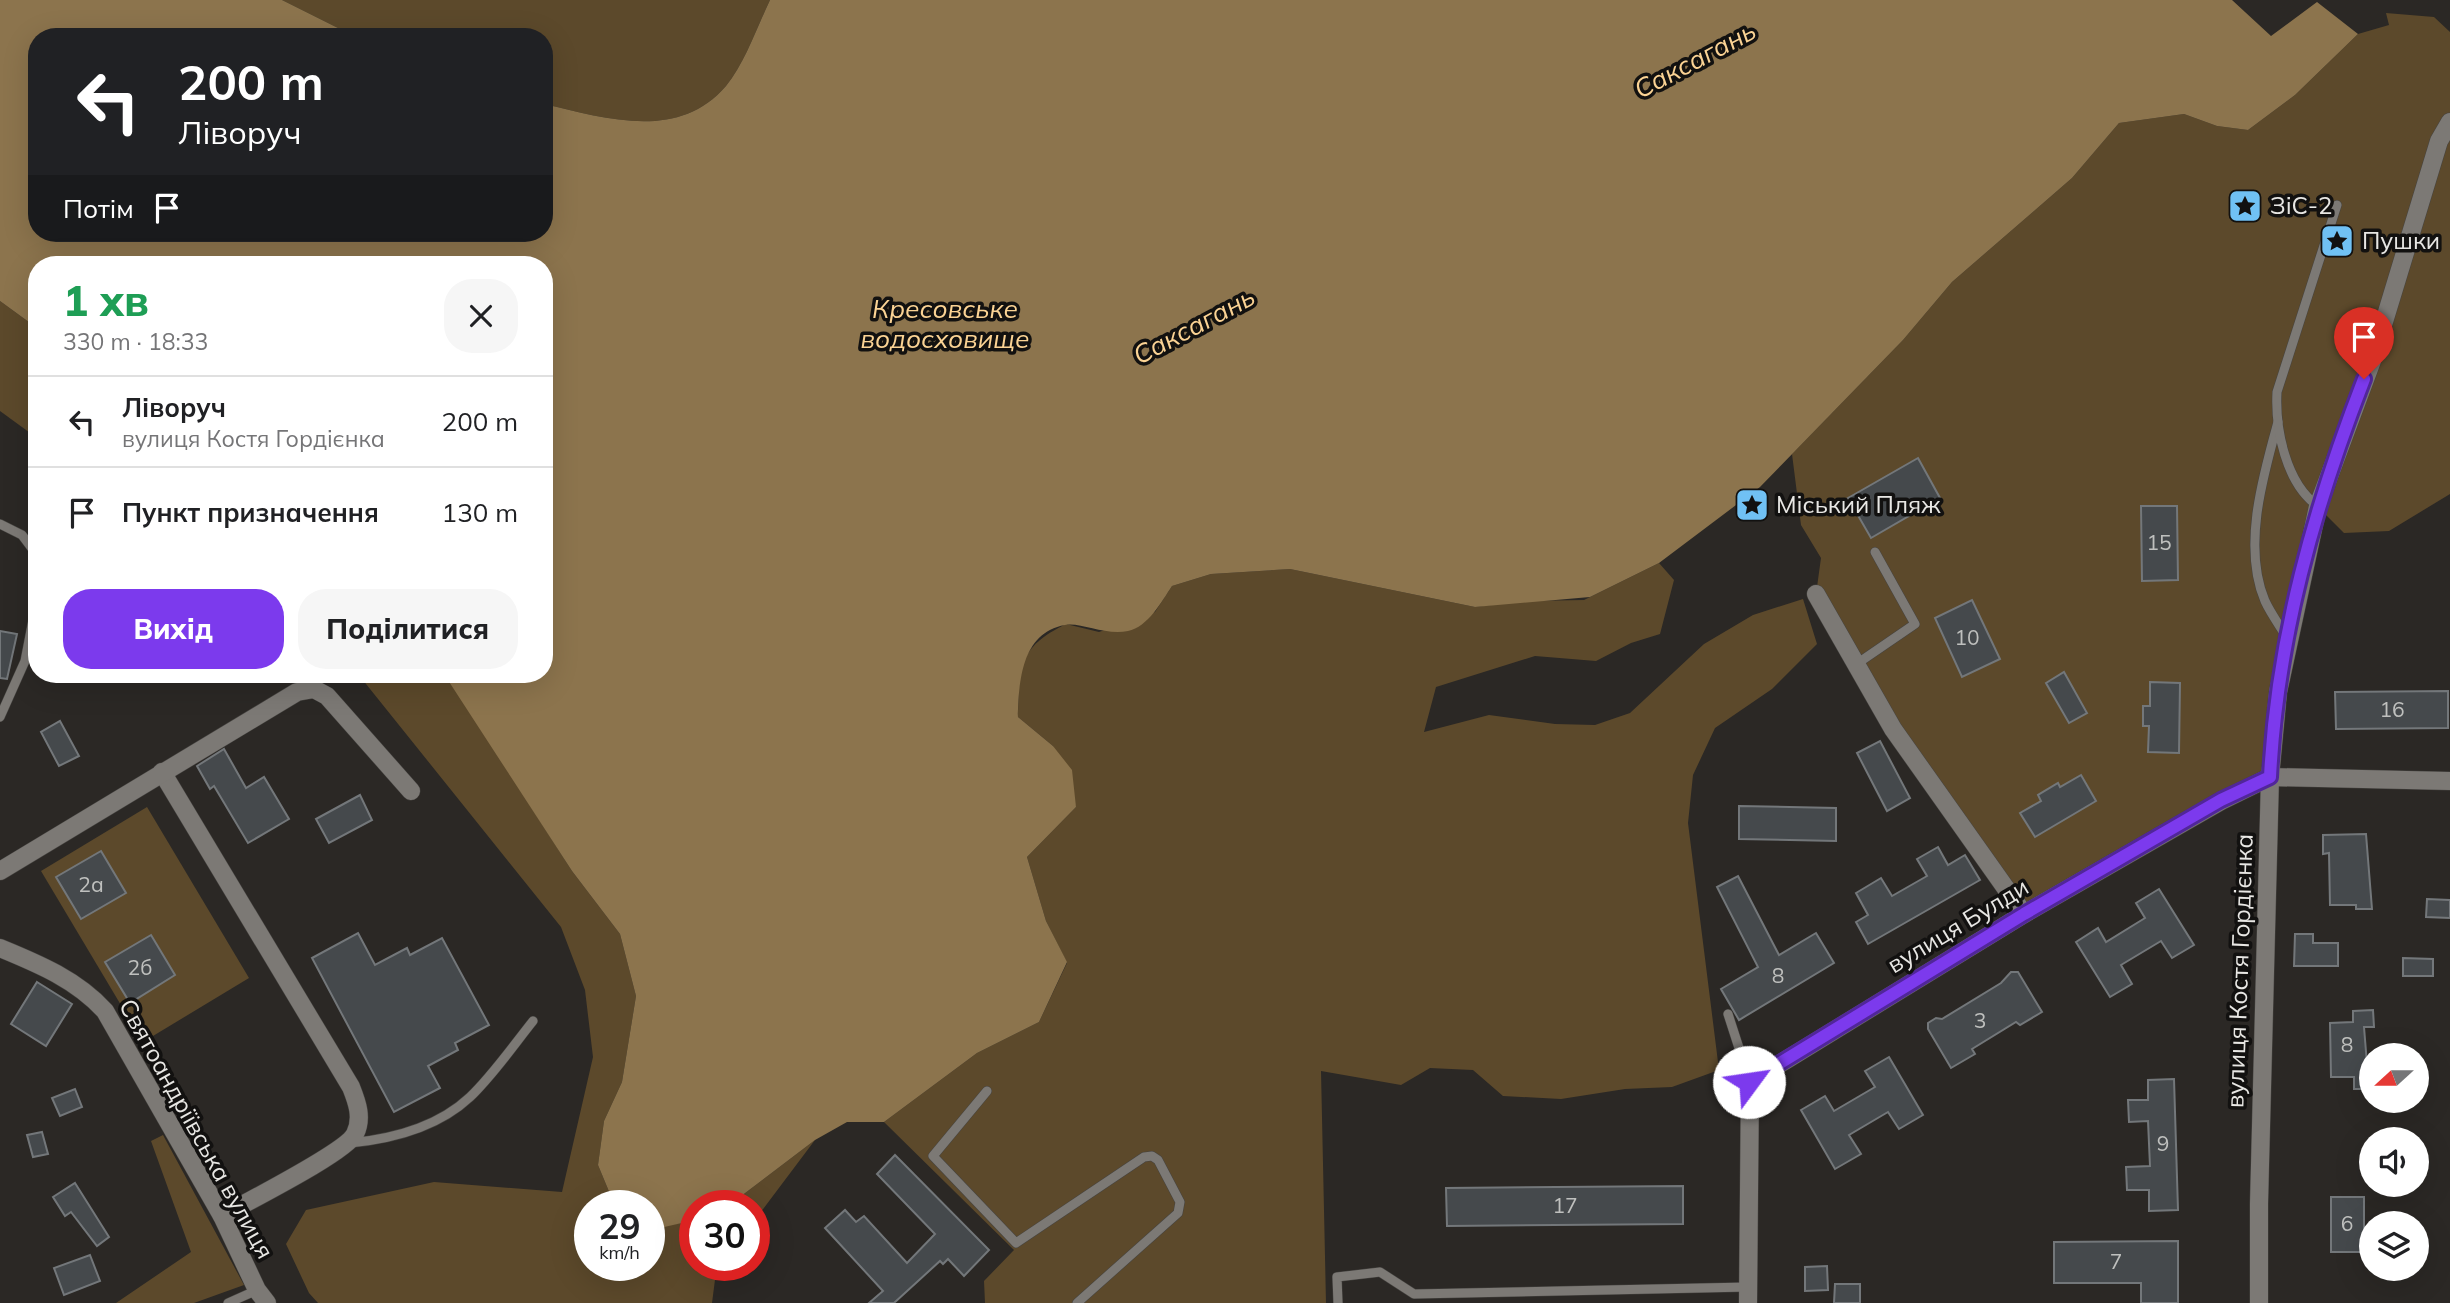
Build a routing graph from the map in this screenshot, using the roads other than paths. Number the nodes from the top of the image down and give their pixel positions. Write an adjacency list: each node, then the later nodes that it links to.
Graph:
1 (2450, 122): 4 (street, вулиця Костя Гордієнка)
2 (2337, 205): 3 (lane)
3 (2278, 420): 4 (lane); 9 (lane)
4 (2318, 506): 9 (street, вулиця Костя Гордієнка)
5 (0, 524): 6 (lane)
6 (28, 543)
7 (1875, 552): 11 (lane)
8 (1816, 594): 11 (street)
9 (2287, 638): 14 (street, вулиця Костя Гордієнка)
10 (28, 646): 12 (lane)
11 (1858, 663): 18 (street)
12 (0, 717)
13 (162, 772): 16 (street); 17 (street); 24 (street)
14 (2270, 777): 15 (street); 18 (street, вулиця Булди); 31 (street, вулиця Костя Гордієнка)
15 (2450, 781)
16 (411, 791)
17 (0, 871)
18 (2024, 914): 22 (street, вулиця Булди)
19 (0, 948): 25 (street, Святоандріївська вулиця)
20 (1728, 1014): 22 (lane)
21 (533, 1021): 24 (lane)
22 (1749, 1082): 26 (street)
23 (987, 1091): 29 (lane)
24 (348, 1144): 25 (street)
25 (222, 1216): 27 (street, Святоандріївська вулиця)
26 (1748, 1295): 30 (lane)
27 (262, 1296): 28 (lane)
28 (228, 1303)
29 (1077, 1303)
30 (1338, 1303)
31 (2259, 1303)

